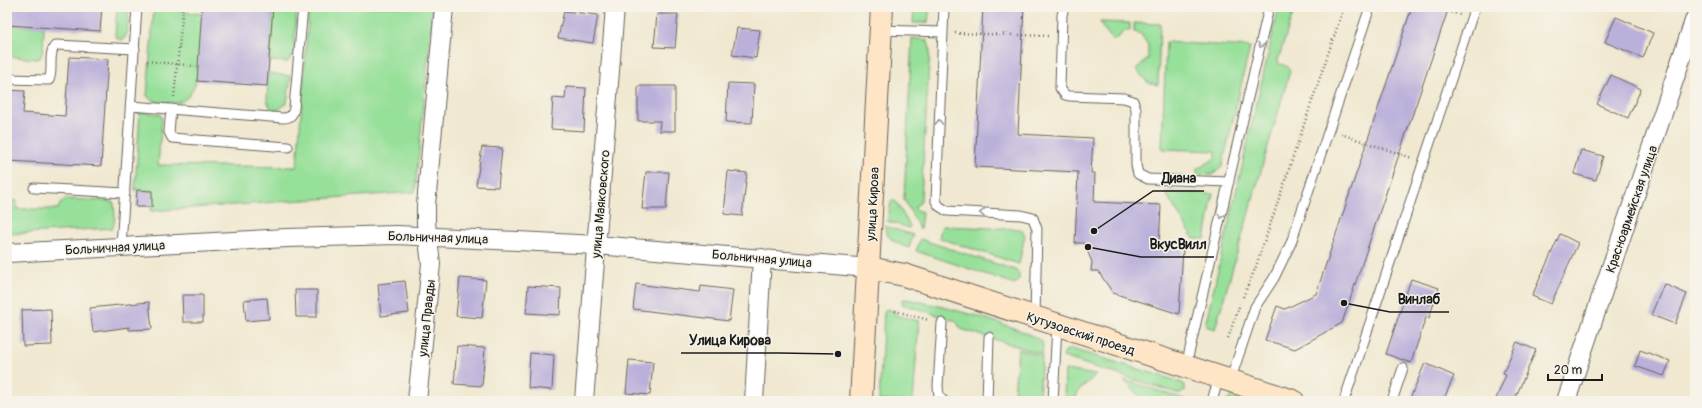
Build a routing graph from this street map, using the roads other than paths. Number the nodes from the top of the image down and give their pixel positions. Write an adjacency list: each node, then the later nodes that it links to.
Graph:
1 (138, 7): 14 (lane)
2 (304, 7): 17 (lane)
3 (444, 7): 22 (street, улица Правды)
4 (615, 7): 23 (street, улица Маяковского)
5 (882, 7): 12 (street, улица Кирова)
6 (944, 7): 13 (lane)
7 (1064, 7): 19 (lane)
8 (1269, 7): 19 (lane, one-way to 19)
9 (1370, 7): 34 (lane)
10 (1475, 7): 44 (lane)
11 (1695, 18): 46 (street, Красноармейская улица)
12 (880, 30): 13 (lane); 27 (street, улица Кирова)
13 (943, 32): 28 (lane, one-way to 13)
14 (135, 49): 15 (lane); 16 (lane)
15 (7, 78)
16 (132, 106): 17 (lane); 21 (lane)
17 (172, 109): 18 (lane)
18 (288, 147)
19 (1229, 182): 32 (lane, one-way to 32)
20 (34, 188): 21 (lane)
21 (125, 193): 24 (lane)
22 (428, 236): 23 (street, Больничная улица); 24 (street, Больничная улица); 35 (street, улица Правды)
23 (598, 245): 26 (street, Больничная улица); 36 (street, улица Маяковского)
24 (121, 246): 25 (street, Больничная улица)
25 (7, 253)
26 (762, 258): 27 (street, Больничная улица); 37 (street)
27 (869, 268): 28 (street, Кутузовский проезд); 38 (street, улица Кирова)
28 (1035, 318): 30 (street, Кутузовский проезд)
29 (942, 323): 39 (lane)
30 (1057, 326): 32 (street, Кутузовский проезд); 41 (lane)
31 (989, 337): 40 (lane)
32 (1186, 367): 34 (street, Кутузовский проезд)
33 (1403, 368): 45 (lane)
34 (1225, 379): 42 (lane); 43 (street, Кутузовский проезд)
35 (417, 400)
36 (584, 401)
37 (754, 401)
38 (861, 401)
39 (944, 401)
40 (987, 401)
41 (1053, 401)
42 (1212, 401)
43 (1293, 401)
44 (1344, 401)
45 (1392, 401)
46 (1566, 401)

